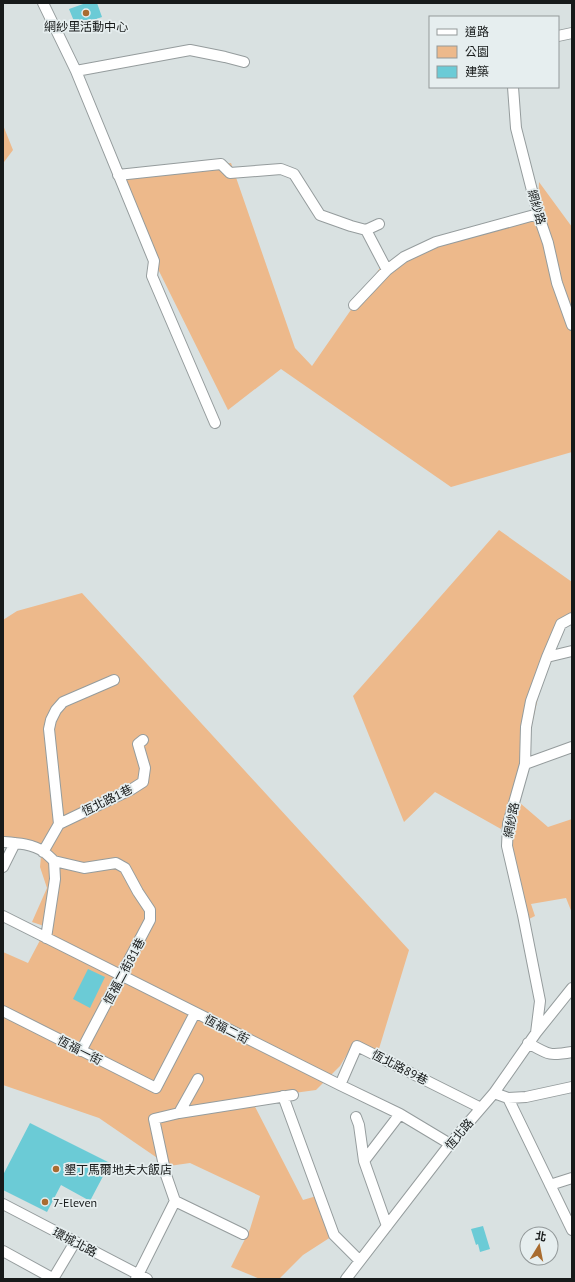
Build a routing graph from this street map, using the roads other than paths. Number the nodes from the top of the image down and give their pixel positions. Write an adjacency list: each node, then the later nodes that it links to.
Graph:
1 (43, 3): 5 (street)
2 (572, 33): 3 (street)
3 (559, 36)
4 (244, 62): 5 (street)
5 (76, 71): 7 (street)
6 (513, 88): 8 (street, 網紗路)
7 (118, 175): 10 (street); 14 (street)
8 (538, 214): 11 (street); 13 (street, 網紗路)
9 (379, 224): 10 (street)
10 (366, 230): 11 (street)
11 (387, 270): 12 (street)
12 (354, 306)
13 (572, 325)
14 (214, 423)
15 (572, 618): 17 (street, 網紗路)
16 (572, 651): 17 (street)
17 (547, 657): 21 (street, 網紗路)
18 (114, 680): 22 (street)
19 (143, 740): 22 (street, 恆北路1巷)
20 (572, 747): 21 (street)
21 (525, 764): 34 (street, 網紗路)
22 (59, 824): 25 (street)
23 (3, 842): 24 (street)
24 (16, 843): 25 (street); 27 (street)
25 (43, 852): 26 (street)
26 (54, 861): 29 (street); 30 (street, 恆福二街81巷)
27 (3, 868)
28 (3, 916): 29 (street, 恆福二街)
29 (46, 938): 30 (street, 恆福二街)
30 (122, 975): 33 (street, 恆福二街); 36 (street, 恆福二街81巷)
31 (572, 988): 34 (street, 恆北路)
32 (3, 1011): 36 (street, 恆福一街)
33 (195, 1012): 36 (street, 恆福一街); 39 (street, 恆福二街)
34 (536, 1032): 35 (street, 恆北路)
35 (528, 1043): 37 (street); 41 (street, 恆北路)
36 (82, 1051)
37 (572, 1052)
38 (198, 1079): 44 (street)
39 (340, 1085): 43 (street, 恆北路89巷); 45 (street, 恆福二街)
40 (572, 1086): 42 (street)
41 (494, 1093): 42 (street); 43 (street, 恆北路)
42 (508, 1098): 50 (street)
43 (481, 1108): 47 (street, 恆北路)
44 (179, 1113): 51 (street); 58 (street)
45 (400, 1114): 47 (street, 恆福二街); 48 (street)
46 (356, 1117): 48 (street)
47 (450, 1144): 53 (street, 恆北路)
48 (364, 1161): 53 (street)
49 (572, 1178): 50 (street)
50 (550, 1185): 54 (street)
51 (175, 1201): 55 (street); 59 (street)
52 (3, 1204): 56 (street, 環城北路)
53 (387, 1226): 58 (street, 恆北路)
54 (572, 1230)
55 (243, 1234)
56 (75, 1242): 59 (street, 環城北路); 60 (street)
57 (3, 1251): 60 (street)
58 (360, 1261): 61 (street, 恆北路)
59 (141, 1278)
60 (53, 1279)
61 (346, 1279)

